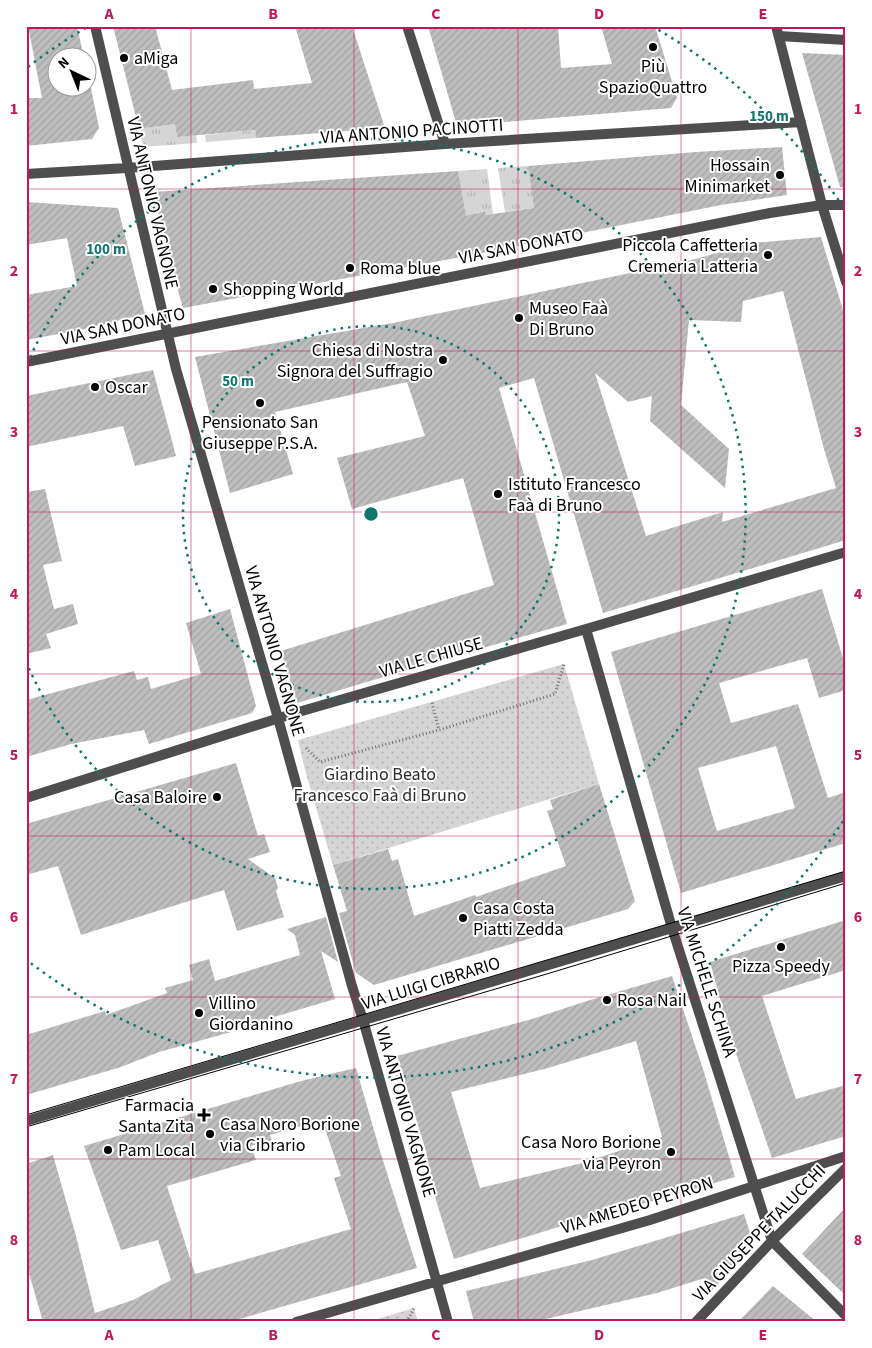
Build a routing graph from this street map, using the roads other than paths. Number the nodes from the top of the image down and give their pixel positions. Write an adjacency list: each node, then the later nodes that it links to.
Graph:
1 (94, 26): 7 (street, VIA ANTONIO VAGNONE)
2 (407, 26): 6 (street)
3 (777, 31): 4 (street); 5 (street)
4 (846, 40)
5 (801, 122): 6 (street, VIA ANTONIO PACINOTTI); 9 (street)
6 (445, 144): 7 (street, VIA ANTONIO PACINOTTI)
7 (127, 168): 8 (street, VIA ANTONIO PACINOTTI); 12 (street, VIA ANTONIO VAGNONE)
8 (26, 174)
9 (822, 205): 10 (street, VIA SAN DONATO); 11 (street); 12 (street, VIA SAN DONATO)
10 (846, 205)
11 (846, 282)
12 (168, 334): 13 (street, VIA SAN DONATO); 16 (street, VIA ANTONIO VAGNONE)
13 (26, 362)
14 (846, 552): 15 (street, VIA LE CHIUSE)
15 (586, 630): 16 (street, VIA LE CHIUSE); 19 (street, VIA MICHELE SCHINA)
16 (278, 718): 17 (street, VIA LE CHIUSE); 20 (street, VIA ANTONIO VAGNONE)
17 (26, 798)
18 (846, 876): 19 (street, VIA LUIGI CIBRARIO)
19 (672, 928): 20 (street, VIA LUIGI CIBRARIO); 24 (street, VIA MICHELE SCHINA)
20 (363, 1020): 21 (street, VIA LUIGI CIBRARIO); 26 (street, VIA ANTONIO VAGNONE)
21 (26, 1121)
22 (846, 1156): 24 (street, VIA AMEDEO PEYRON)
23 (846, 1168): 25 (street, VIA GIUSEPPE TALUCCHI)
24 (754, 1185): 25 (street, VIA MICHELE SCHINA); 26 (street, VIA AMEDEO PEYRON)
25 (772, 1241): 27 (street, VIA MICHELE SCHINA); 30 (street, VIA GIUSEPPE TALUCCHI)
26 (437, 1280): 28 (street, VIA AMEDEO PEYRON); 29 (street, VIA ANTONIO VAGNONE)
27 (846, 1316)
28 (296, 1322)
29 (448, 1322)
30 (696, 1322)

